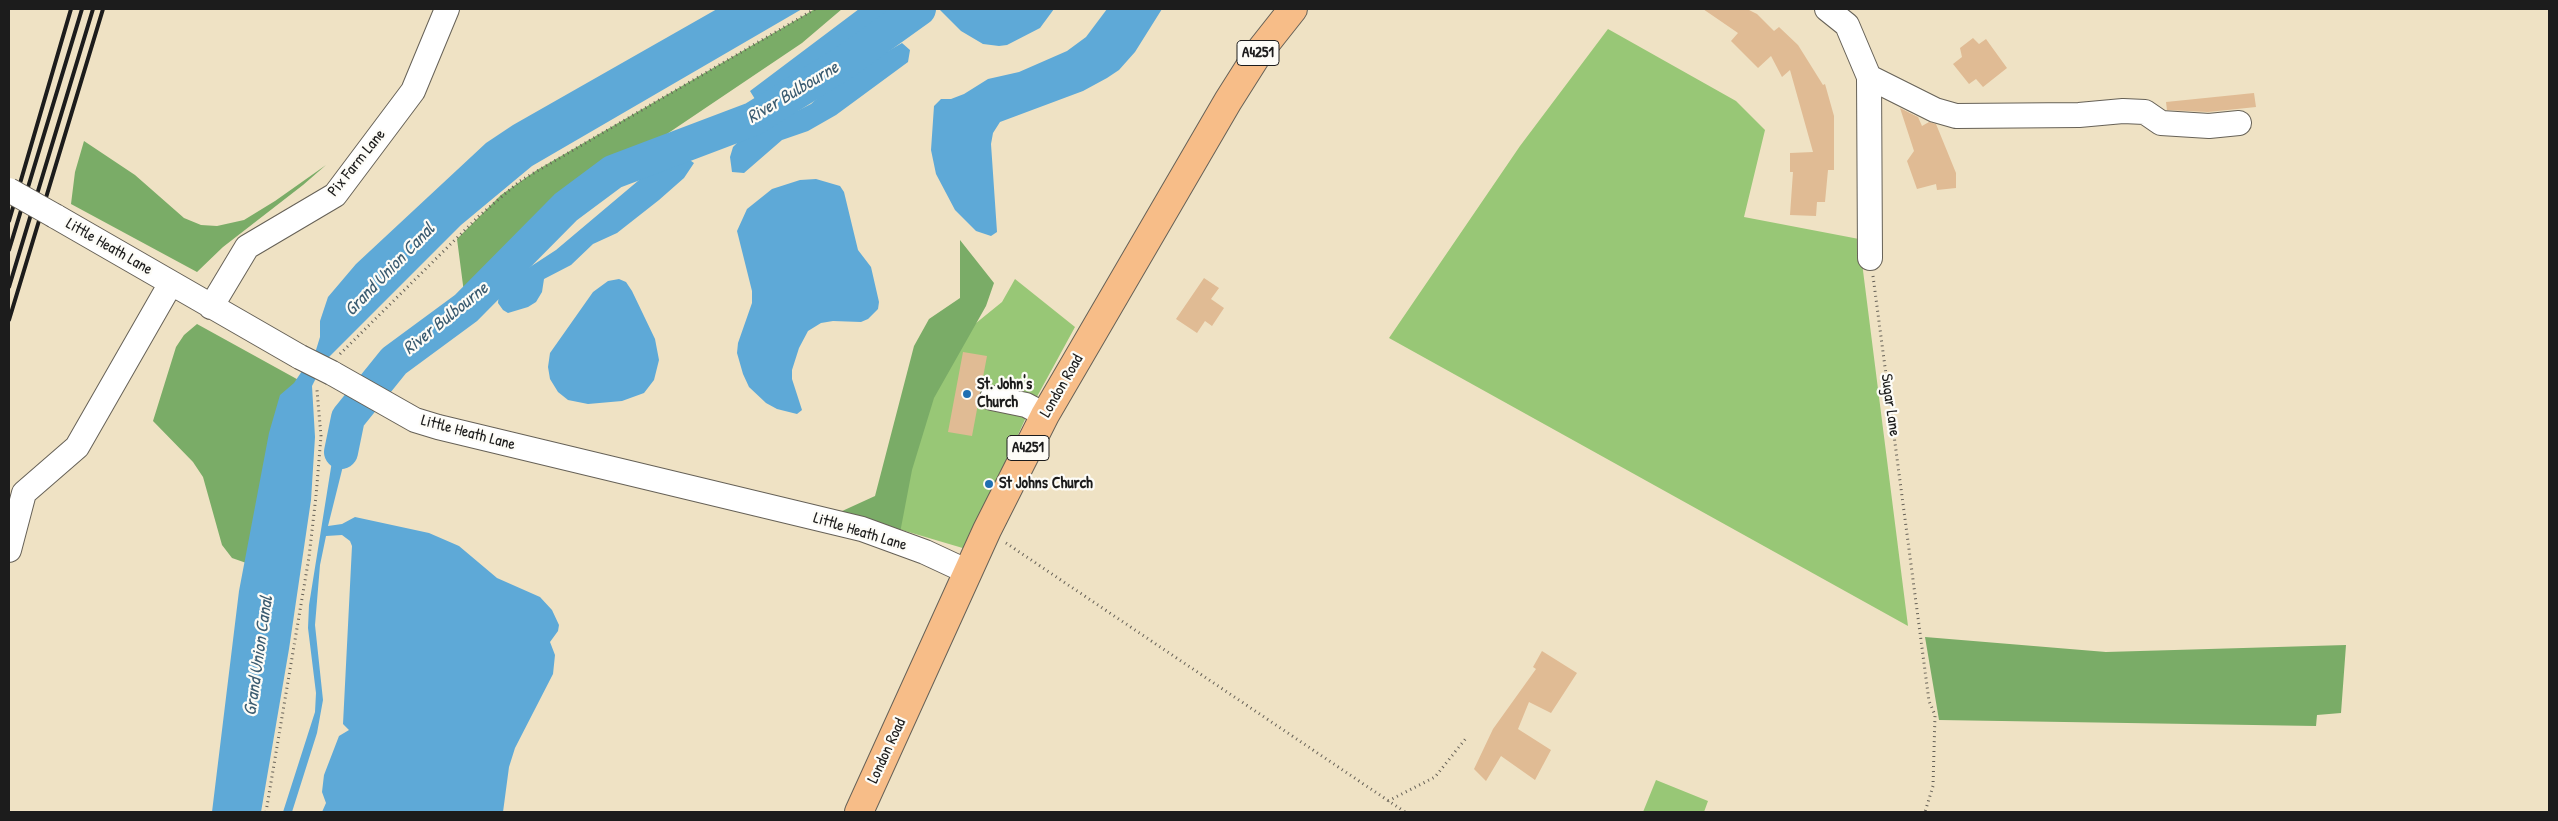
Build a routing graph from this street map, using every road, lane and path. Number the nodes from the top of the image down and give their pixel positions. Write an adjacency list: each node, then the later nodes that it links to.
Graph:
1 (447, 9): 10 (street, Pix Farm Lane)
2 (815, 9): 11 (path)
3 (1293, 9): 13 (main road, London Road / A4251)
4 (1827, 9): 5 (street)
5 (1868, 77): 6 (street); 8 (street)
6 (2239, 124)
7 (9, 190): 9 (street, Little Heath Lane, bridge)
8 (1870, 258): 22 (path, Sugar Lane)
9 (171, 283): 10 (street, Little Heath Lane); 15 (street)
10 (212, 307): 11 (street, Little Heath Lane, bridge)
11 (333, 375): 16 (street, Little Heath Lane); 19 (path)
12 (992, 398): 13 (street)
13 (1044, 415): 14 (main road, London Road / A4251)
14 (987, 530): 16 (main road, London Road / A4251); 18 (path)
15 (9, 550)
16 (968, 572): 20 (main road, London Road / A4251)
17 (1467, 737): 18 (path)
18 (1388, 801): 21 (path)
19 (266, 812)
20 (859, 812)
21 (1405, 812)
22 (1925, 812)

